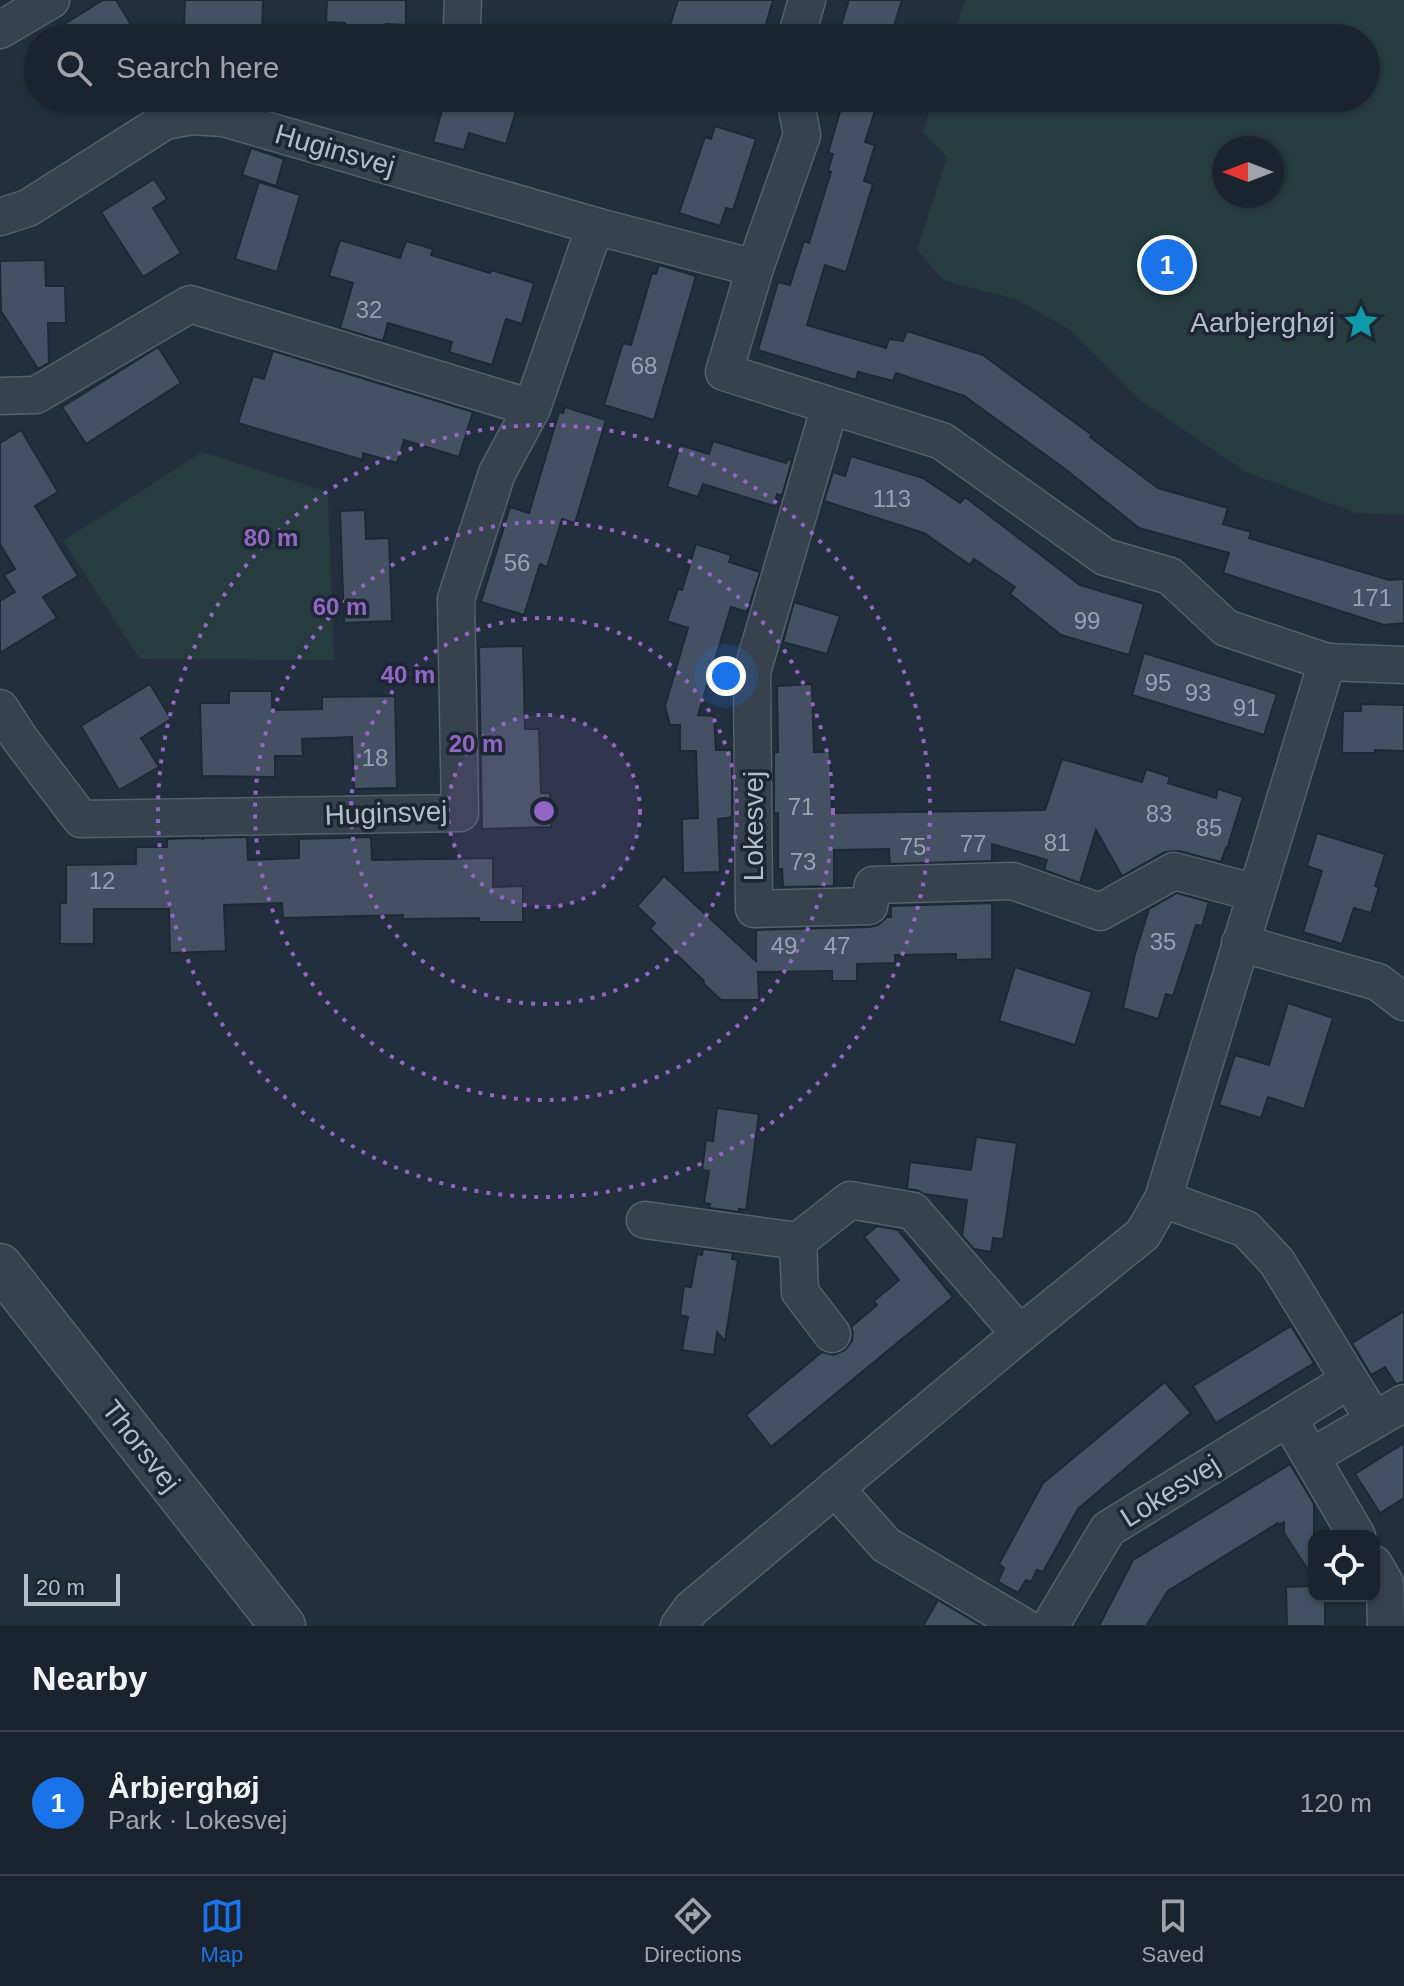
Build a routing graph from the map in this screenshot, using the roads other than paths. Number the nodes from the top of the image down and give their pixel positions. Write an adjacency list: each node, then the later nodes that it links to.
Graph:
1 (51, 0): 4 (street)
2 (807, 0): 3 (street)
3 (800, 24)
4 (0, 30)
5 (798, 112): 8 (street)
6 (0, 217): 7 (street, Huginsvej)
7 (595, 226): 8 (street, Huginsvej); 11 (street, Huginsvej)
8 (755, 268): 10 (street)
9 (0, 396): 11 (street)
10 (830, 406): 12 (street); 15 (street, Lokesvej)
11 (532, 408): 14 (street, Huginsvej)
12 (1327, 662): 13 (street); 15 (street)
13 (1404, 665)
14 (0, 708)
15 (1256, 893): 16 (street)
16 (1240, 943): 17 (street); 18 (street)
17 (1404, 1002)
18 (1163, 1199): 23 (street); 24 (street)
19 (645, 1220): 20 (street)
20 (798, 1241): 22 (street); 23 (street)
21 (0, 1266): 31 (street, Thorsvej)
22 (832, 1334)
23 (1020, 1334): 28 (street)
24 (1348, 1381): 25 (street); 26 (street, Lokesvej)
25 (1389, 1412): 27 (street)
26 (1288, 1418): 27 (street); 34 (street, Lokesvej)
27 (1311, 1457): 29 (street)
28 (835, 1488): 32 (street); 33 (street)
29 (1354, 1530)
30 (1380, 1574): 35 (street)
31 (283, 1626)
32 (679, 1626)
33 (1023, 1626)
34 (1050, 1626)
35 (1386, 1626)

